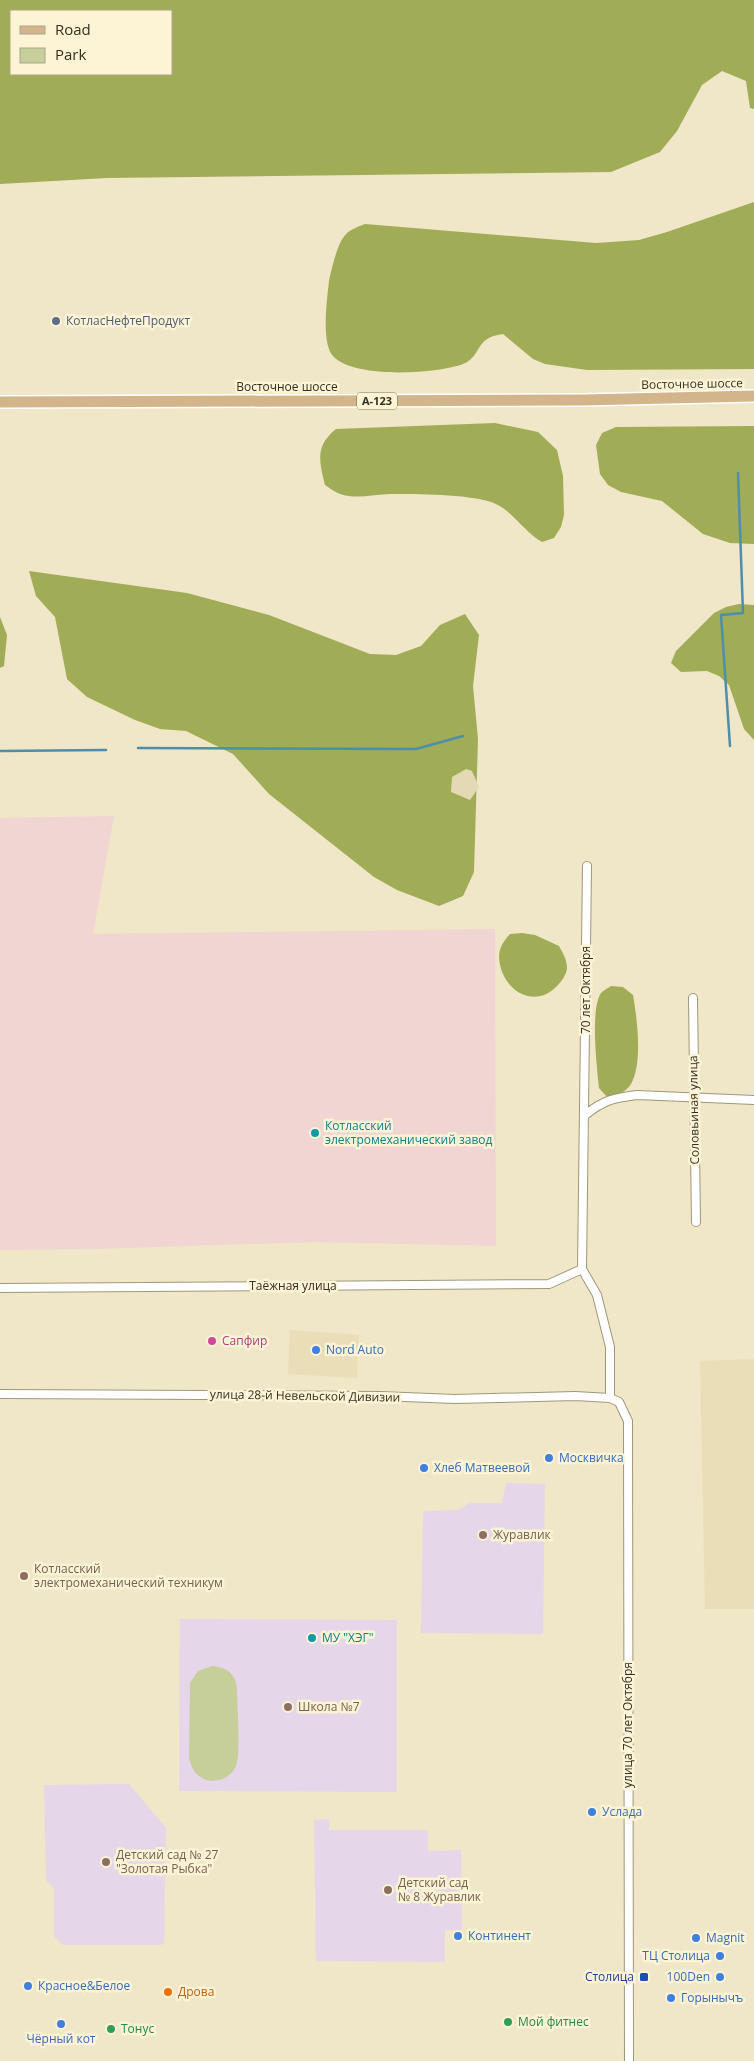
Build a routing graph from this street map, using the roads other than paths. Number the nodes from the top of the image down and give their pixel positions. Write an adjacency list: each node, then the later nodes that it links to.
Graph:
1 (754, 396): 2 (main road, Восточное шоссе / А-123)
2 (0, 402)
3 (586, 866): 7 (street, 70 лет Октября)
4 (693, 998): 5 (street, Соловьиная улица)
5 (693, 1098): 6 (street); 7 (street); 8 (street, Соловьиная улица)
6 (754, 1100)
7 (585, 1115): 9 (street, 70 лет Октября)
8 (696, 1222)
9 (582, 1269): 10 (street, Таёжная улица); 12 (street)
10 (0, 1288)
11 (0, 1394): 12 (street, улица 28-й Невельской Дивизии)
12 (610, 1398): 13 (street, улица 70 лет Октября)
13 (629, 2061)

